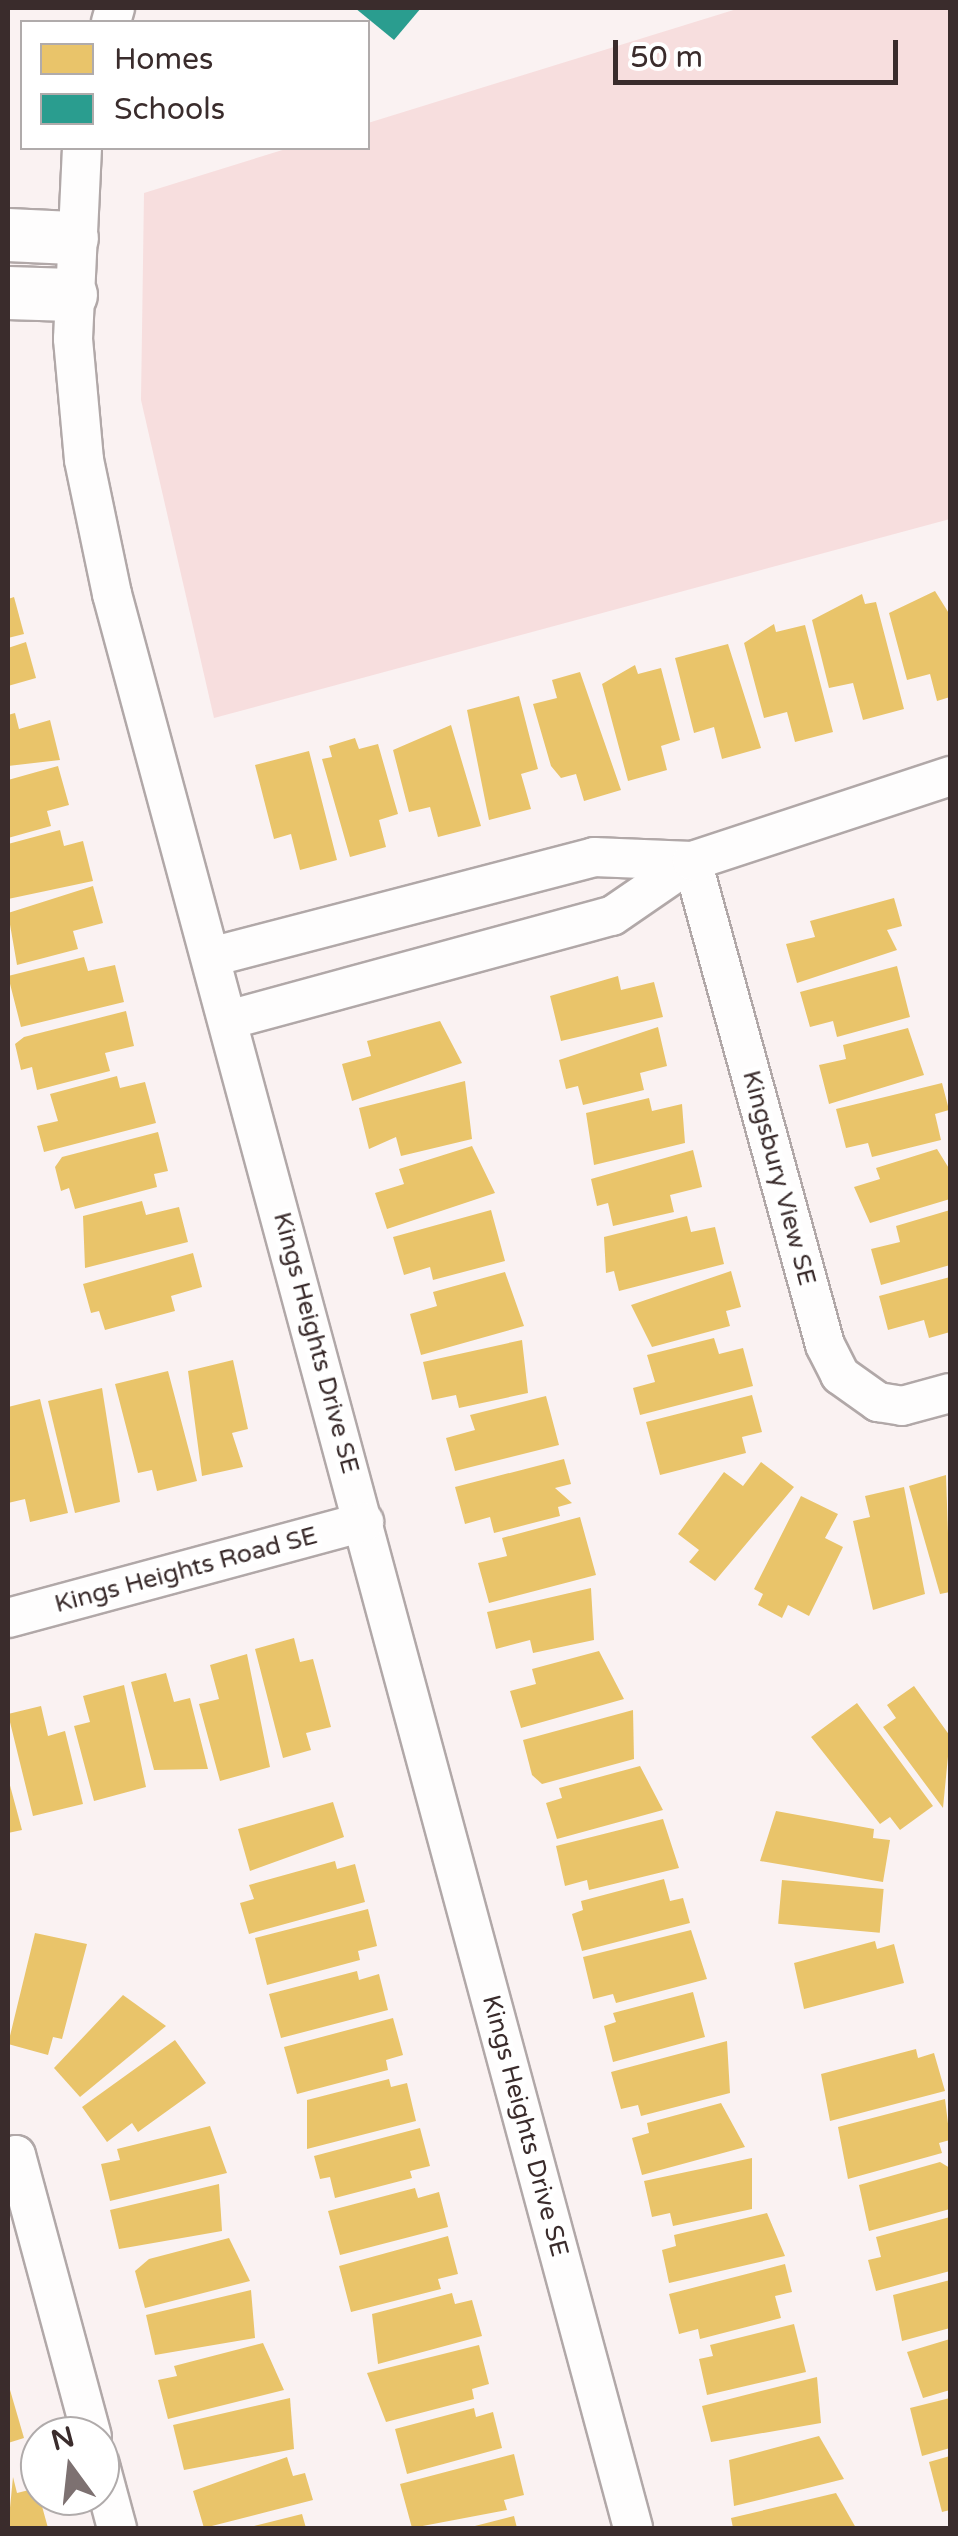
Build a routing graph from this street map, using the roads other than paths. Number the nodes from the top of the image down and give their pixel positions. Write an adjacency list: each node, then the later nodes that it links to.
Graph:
1 (82, 150): 3 (street, Kings Heights Drive SE)
2 (8, 235): 3 (street)
3 (72, 238): 5 (street, Kings Heights Drive SE)
4 (8, 294): 5 (street)
5 (71, 295): 8 (street, Kings Heights Drive SE)
6 (950, 776): 7 (street)
7 (692, 861): 8 (street); 9 (street); 10 (street, Kingsbury View SE)
8 (211, 957): 9 (street, Kings Heights Drive SE)
9 (228, 1020): 11 (street, Kings Heights Drive SE)
10 (950, 1393)
11 (364, 1522): 12 (street, Kings Heights Road SE); 15 (street, Kings Heights Drive SE)
12 (8, 1618)
13 (8, 2157): 14 (street)
14 (87, 2416)
15 (632, 2528)

